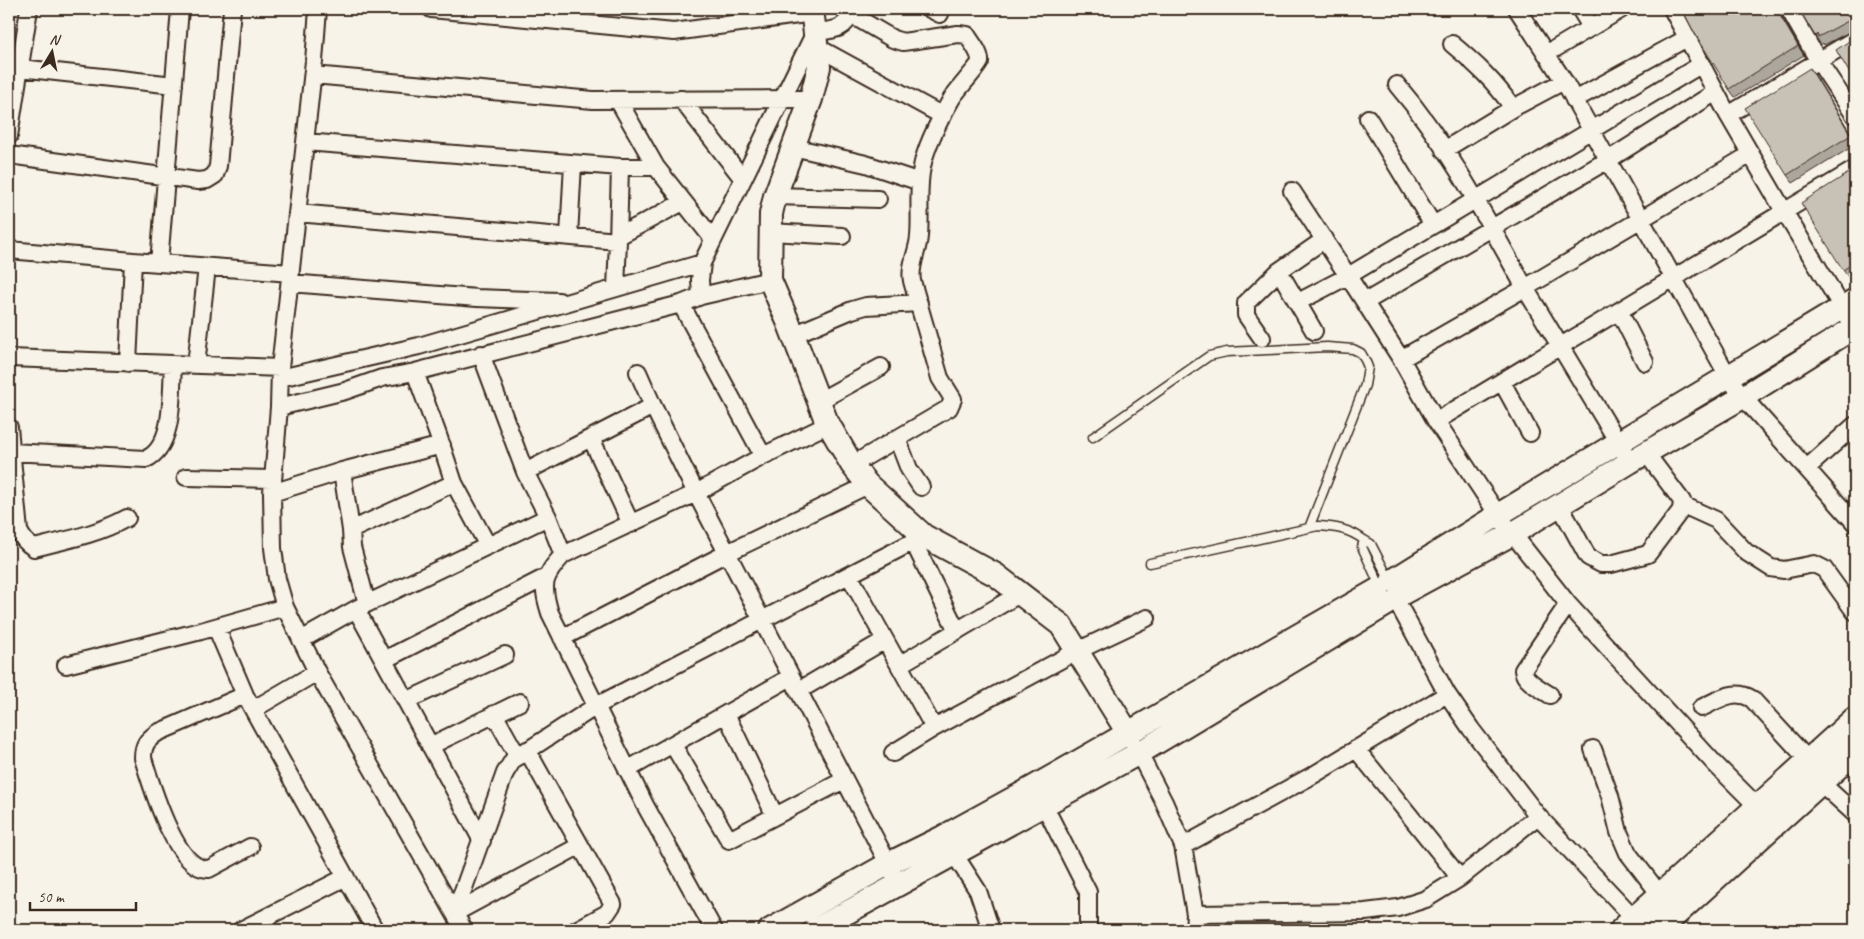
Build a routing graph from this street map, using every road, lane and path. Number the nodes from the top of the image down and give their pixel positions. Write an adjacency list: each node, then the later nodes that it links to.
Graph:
1 (29, 9): 20 (street)
2 (180, 9): 24 (street)
3 (232, 9): 49 (street)
4 (318, 9): 21 (street)
5 (431, 9): 12 (street)
6 (1517, 9): 17 (street)
7 (1580, 9): 13 (street)
8 (1622, 9): 13 (street)
9 (1672, 9): 14 (street)
10 (1789, 9): 18 (street)
11 (853, 12): 12 (street); 34 (street)
12 (815, 25): 27 (street); 28 (street); 34 (street)
13 (1591, 27): 17 (street)
14 (1688, 38): 19 (street); 30 (street)
15 (1855, 40): 18 (street)
16 (1452, 44): 31 (street)
17 (1546, 54): 22 (street)
18 (1819, 62): 33 (street); 35 (street)
19 (1702, 64): 25 (street); 37 (street)
20 (20, 68): 24 (street); 32 (street)
21 (313, 74): 29 (street); 39 (street)
22 (1564, 81): 30 (street); 31 (street)
23 (1397, 85): 41 (street)
24 (174, 86): 49 (street)
25 (1716, 92): 33 (street); 44 (street)
26 (681, 99): 27 (street); 29 (street); 50 (street)
27 (782, 99): 28 (street); 50 (street)
28 (811, 99): 40 (street)
29 (618, 100): 47 (street)
30 (1574, 100): 37 (street)
31 (1513, 108): 41 (street)
32 (11, 112): 38 (street)
33 (1728, 115): 42 (street)
34 (943, 116): 51 (street)
35 (1855, 116)
36 (1368, 118): 60 (street)
37 (1591, 130): 44 (street); 55 (street)
38 (9, 136)
39 (305, 142): 45 (street); 57 (street)
40 (793, 147): 51 (street); 53 (street)
41 (1444, 150): 55 (street)
42 (1751, 154): 58 (street); 59 (street)
43 (9, 156): 49 (street)
44 (1608, 160): 59 (street); 61 (street)
45 (573, 164): 46 (street); 63 (street)
46 (620, 167): 47 (street); 65 (street)
47 (656, 167): 56 (street)
48 (1855, 169): 58 (street)
49 (167, 177): 70 (street)
50 (743, 179): 66 (street)
51 (920, 182): 84 (street)
52 (1292, 191): 67 (street)
53 (775, 196): 54 (street); 62 (street)
54 (878, 199)
55 (1475, 199): 60 (street); 61 (street)
56 (683, 202): 65 (street); 66 (street)
57 (297, 213): 63 (street); 75 (street)
58 (1785, 213): 76 (street); 86 (street)
59 (1641, 219): 76 (street); 79 (street)
60 (1433, 225): 74 (street)
61 (1491, 227): 79 (street); 83 (street)
62 (770, 232): 64 (street); 77 (street)
63 (568, 236): 65 (street)
64 (842, 236)
65 (619, 239): 78 (street)
66 (713, 239): 71 (street)
67 (1325, 239): 73 (street); 74 (street)
68 (9, 250): 69 (street)
69 (133, 261): 70 (street); 96 (street)
70 (159, 263): 72 (street)
71 (702, 263): 78 (street); 80 (street)
72 (207, 267): 75 (street); 99 (street)
73 (1279, 271): 82 (street); 91 (street)
74 (1348, 276): 82 (street); 83 (street)
75 (290, 278): 81 (street); 103 (street)
76 (1675, 278): 87 (street); 104 (street)
77 (770, 280): 80 (street); 90 (street)
78 (616, 288): 81 (street)
79 (1525, 288): 92 (street); 95 (street)
80 (701, 296): 85 (street)
81 (571, 302): 103 (street)
82 (1298, 302): 89 (street)
83 (1365, 302): 95 (street)
84 (919, 303): 90 (street); 117 (street)
85 (681, 304): 93 (street); 121 (street)
86 (1849, 304): 88 (street); 104 (street)
87 (1619, 311): 92 (street); 97 (street)
88 (1855, 327): 106 (street)
89 (1314, 331)
90 (793, 335): 107 (street)
91 (1262, 338)
92 (1560, 347): 105 (street); 118 (street)
93 (481, 354): 101 (street); 126 (street)
94 (9, 358): 96 (street)
95 (1401, 359): 110 (street)
96 (128, 362): 98 (street)
97 (1645, 362)
98 (173, 364): 99 (street); 120 (street)
99 (196, 365): 103 (street)
100 (881, 367): 107 (street)
101 (415, 372): 109 (street); 119 (street)
102 (638, 372): 108 (street)
103 (280, 373): 109 (street)
104 (1729, 378): 106 (street); 118 (street)
105 (1502, 382): 110 (street); 114 (street)
106 (1743, 397): 122 (street); 124 (street)
107 (819, 401): 111 (street)
108 (653, 406): 116 (street); 132 (street)
109 (279, 407): 130 (street)
110 (1436, 421): 135 (street)
111 (829, 424): 121 (street); 123 (street)
112 (1855, 425): 124 (street)
113 (9, 427): 120 (street)
114 (1530, 433)
115 (1093, 437): 140 (lane)
116 (591, 438): 126 (street); 139 (street)
117 (897, 438): 123 (street); 131 (street)
118 (1618, 442): 122 (street); 135 (street)
119 (442, 445): 125 (street); 128 (street)
120 (11, 452): 137 (street)
121 (763, 456): 132 (street)
122 (1638, 457): 133 (street); 134 (street)
123 (852, 465): 129 (street)
124 (1807, 468): 138 (street)
125 (342, 472): 130 (street); 141 (street)
126 (525, 472): 136 (street)
127 (186, 477): 130 (street)
128 (454, 483): 141 (street); 144 (street)
129 (868, 485): 143 (street); 145 (street)
130 (272, 486): 153 (street)
131 (921, 487)
132 (696, 493): 139 (street); 145 (street)
133 (1559, 504): 134 (street); 142 (street)
134 (1683, 506): 155 (street)
135 (1498, 515): 142 (street); 150 (street)
136 (548, 517): 144 (street); 146 (street)
137 (128, 518)
138 (1855, 523)
139 (631, 524): 146 (street)
140 (1309, 528): 147 (lane); 150 (lane)
141 (351, 530): 154 (street)
142 (1512, 534): 150 (street); 152 (street)
143 (919, 538): 148 (street); 151 (street); 159 (street)
144 (488, 546): 154 (street)
145 (727, 553): 157 (street); 160 (street)
146 (563, 555): 149 (street)
147 (1150, 563)
148 (849, 574): 157 (street); 162 (street)
149 (546, 577): 160 (street); 165 (street)
150 (1390, 591): 170 (street); 182 (street); 189 (street)
151 (1021, 593): 159 (street); 163 (street)
152 (1568, 604): 172 (street); 195 (street)
153 (285, 607): 158 (street); 161 (street)
154 (362, 607): 161 (street); 165 (street)
155 (1855, 612)
156 (1147, 618): 163 (street)
157 (762, 620): 169 (street); 175 (street)
158 (216, 627): 167 (street); 171 (street)
159 (957, 631): 166 (street)
160 (562, 638): 175 (street)
161 (301, 640): 168 (street)
162 (885, 640): 166 (street); 169 (street)
163 (1077, 651): 181 (street); 182 (street)
164 (505, 655): 173 (street)
165 (384, 660): 173 (street)
166 (899, 665): 181 (street)
167 (66, 666)
168 (317, 672): 177 (street); 210 (street)
169 (795, 684): 179 (street); 193 (street)
170 (1447, 694): 185 (street); 198 (street)
171 (245, 695): 177 (street); 203 (street)
172 (1550, 695)
173 (406, 701): 184 (street)
174 (520, 702): 178 (street)
175 (596, 706): 190 (street); 191 (street)
176 (1701, 708): 192 (street)
177 (254, 709): 205 (street)
178 (494, 714): 184 (street); 190 (street)
179 (726, 714): 183 (street); 197 (street)
180 (1855, 720): 192 (main road)
181 (934, 728): 188 (street)
182 (1128, 733): 189 (street); 194 (street)
183 (673, 744): 191 (street); 197 (street)
184 (430, 746): 199 (street)
185 (1356, 749): 202 (street); 206 (street)
186 (1594, 749): 208 (street)
187 (1855, 750): 192 (main road)
188 (893, 753)
189 (1139, 753): 194 (street); 202 (street)
190 (522, 754): 199 (street); 201 (street)
191 (628, 770): 218 (street)
192 (1815, 772): 195 (main road); 196 (street); 222 (main road)
193 (844, 780): 197 (street); 204 (street)
194 (1039, 796): 200 (street); 221 (street)
195 (1758, 807): 208 (main road)
196 (1855, 814)
197 (775, 816)
198 (1538, 816): 206 (street); 212 (street)
199 (482, 841): 210 (street)
200 (948, 845): 204 (street); 207 (street); 220 (street)
201 (579, 846): 210 (street); 217 (street)
202 (1183, 846): 211 (street)
203 (250, 847)
204 (888, 864): 207 (street); 209 (street)
205 (346, 877): 214 (street); 215 (street)
206 (1460, 878): 211 (street)
207 (900, 883): 213 (street)
208 (1661, 896): 212 (main road)
209 (815, 905): 213 (street); 219 (street)
210 (455, 913): 216 (street)
211 (1194, 922)
212 (1629, 925)
213 (821, 927)
214 (241, 930)
215 (375, 930)
216 (464, 930)
217 (576, 930)
218 (714, 930)
219 (770, 930)
220 (991, 930)
221 (1088, 930)
222 (1657, 930)

